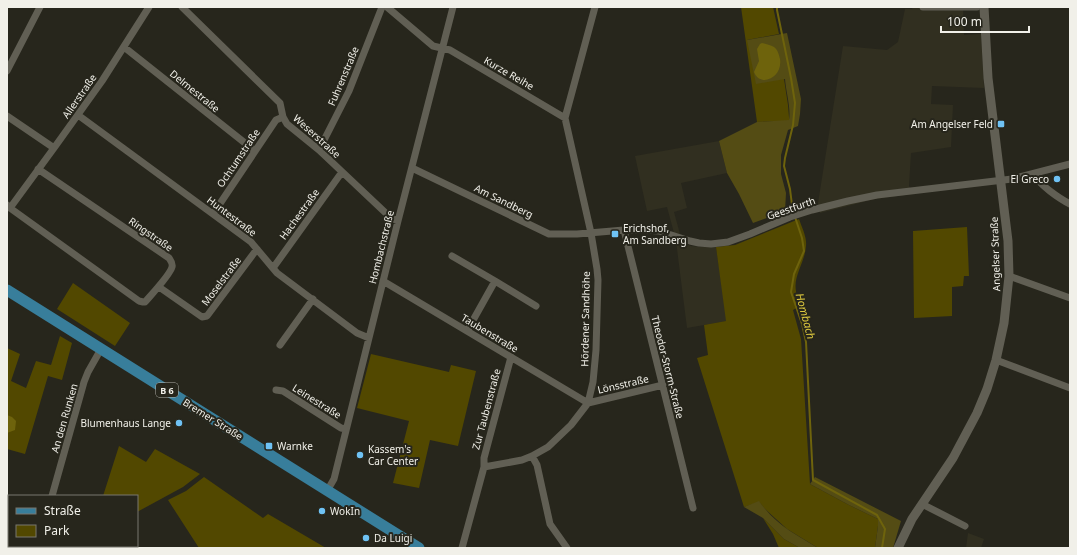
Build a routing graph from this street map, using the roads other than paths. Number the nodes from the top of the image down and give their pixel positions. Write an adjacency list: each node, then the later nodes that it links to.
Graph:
1 (40, 7): 13 (street)
2 (149, 7): 11 (street, Allerstraße)
3 (182, 7): 16 (street, Weserstraße)
4 (382, 7): 19 (street, Fuhrenstraße)
5 (387, 7): 12 (street, Kurze Reihe)
6 (453, 7): 12 (street, Hombachstraße)
7 (595, 7): 17 (street, Hördener Sandhöhe)
8 (923, 7): 9 (street)
9 (977, 7)
10 (984, 7): 26 (main road, Angelser Straße)
11 (124, 47): 14 (street, Allerstraße); 20 (street, Delmestraße)
12 (443, 49): 17 (street, Kurze Reihe); 22 (street, Hombachstraße)
13 (7, 71)
14 (78, 115): 18 (street, Allerstraße); 29 (street, Huntestraße)
15 (7, 116): 18 (street)
16 (283, 117): 19 (street, Weserstraße); 20 (street, Ochtumstraße)
17 (565, 118): 32 (street, Hördener Sandhöhe)
18 (54, 148): 23 (street, Ringstraße)
19 (319, 150): 24 (street, Weserstraße)
20 (255, 151): 29 (street, Ochtumstraße)
21 (1070, 164): 25 (street)
22 (412, 168): 30 (street, Hombachstraße); 32 (street, Am Sandberg)
23 (38, 169): 28 (street, Ringstraße); 39 (street, Ringstraße)
24 (342, 172): 30 (street, Weserstraße); 35 (street, Hachestraße)
25 (1034, 174): 26 (street); 27 (street)
26 (1000, 180): 31 (street, Geestfurth); 36 (main road, Angelser Straße)
27 (1070, 204)
28 (9, 206): 39 (street, Ringstraße)
29 (213, 214): 33 (street, Huntestraße)
30 (398, 221): 37 (street, Hombachstraße)
31 (624, 230): 32 (street, Geestfurth); 50 (street, Theodor-Storm-Straße)
32 (591, 233): 53 (street, Hördener Sandhöhe)
33 (257, 249): 35 (street, Huntestraße); 39 (street, Moselstraße)
34 (452, 256): 38 (street)
35 (273, 268): 42 (street, Huntestraße)
36 (1009, 276): 41 (street); 49 (main road, Angelser Straße)
37 (383, 281): 44 (street, Taubenstraße); 45 (street, Hombachstraße)
38 (495, 281): 43 (street); 44 (street)
39 (159, 287)
40 (7, 290): 47 (main road, Bremer Straße / B 6)
41 (1070, 298)
42 (313, 299): 45 (street, Huntestraße); 46 (street)
43 (536, 306)
44 (467, 331): 48 (street, Taubenstraße)
45 (369, 338): 54 (street, Hombachstraße)
46 (280, 345)
47 (102, 349): 57 (main road, Bremer Straße / B 6); 58 (street, An den Runken)
48 (510, 357): 53 (street, Taubenstraße); 56 (street, Zur Taubenstraße)
49 (996, 360): 51 (street); 59 (main road, Angelser Straße)
50 (663, 385): 53 (street, Lönsstraße); 60 (street, Theodor-Storm-Straße)
51 (1070, 388)
52 (276, 390): 54 (street, Leinestraße)
53 (588, 403): 55 (street, Hördener Sandhöhe)
54 (346, 429): 57 (street, Hombachstraße)
55 (532, 456): 56 (street, Hördener Sandhöhe); 64 (street)
56 (484, 467): 63 (street)
57 (327, 490): 62 (main road, Bremer Straße / B 6)
58 (52, 495)
59 (922, 504): 61 (street); 65 (main road, Angelser Straße)
60 (693, 508)
61 (965, 526)
62 (418, 548)
63 (462, 548)
64 (567, 548)
65 (898, 548)

